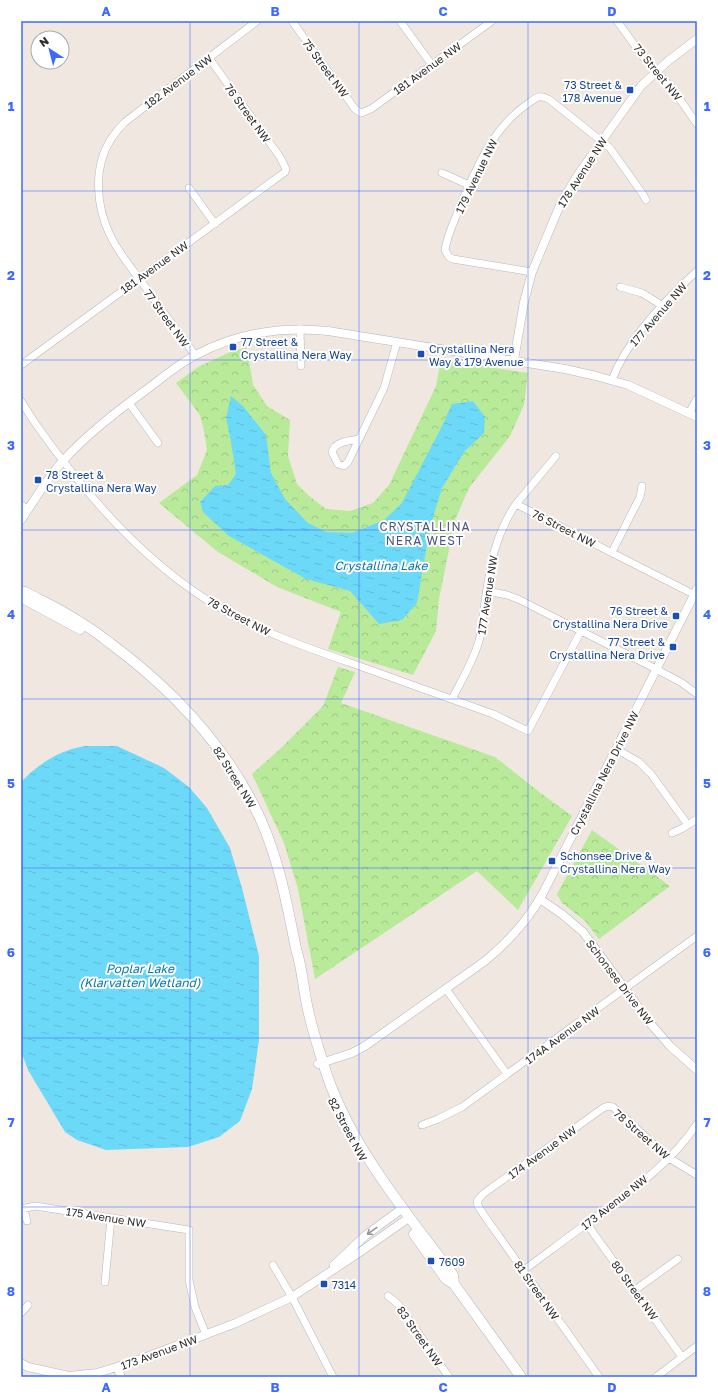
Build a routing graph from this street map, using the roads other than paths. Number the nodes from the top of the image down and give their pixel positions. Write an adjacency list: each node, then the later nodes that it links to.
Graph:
1 (257, 21): 7 (street, 182 Avenue NW)
2 (292, 21): 10 (street, 75 Street NW)
3 (400, 21): 8 (street)
4 (492, 21): 8 (street, 181 Avenue NW)
5 (617, 21): 9 (street, 73 Street NW)
6 (697, 39): 9 (street, 178 Avenue NW)
7 (209, 58): 13 (street, 182 Avenue NW); 14 (street, 76 Street NW)
8 (432, 64): 10 (street, 181 Avenue NW)
9 (656, 71): 11 (street, 73 Street NW); 12 (street, 178 Avenue NW)
10 (361, 113)
11 (697, 124)
12 (602, 141): 16 (street, 179 Avenue NW); 18 (street); 21 (street, 178 Avenue NW)
13 (106, 148): 22 (street, 77 Street NW)
14 (286, 169): 19 (street, 181 Avenue NW)
15 (442, 173): 16 (street)
16 (469, 186): 21 (street, 179 Avenue NW)
17 (189, 188): 19 (street)
18 (646, 200)
19 (215, 224): 22 (street, 181 Avenue NW)
20 (697, 271): 24 (street, 177 Avenue NW)
21 (532, 272): 28 (street, 178 Avenue NW)
22 (139, 278): 27 (street, 77 Street NW); 29 (street, 181 Avenue NW)
23 (620, 287): 24 (street)
24 (663, 306): 31 (street, 177 Avenue NW)
25 (300, 329): 26 (street); 27 (street); 30 (street)
26 (397, 342): 28 (street); 37 (street)
27 (195, 355): 34 (street)
28 (514, 360): 31 (street)
29 (21, 365)
30 (301, 366)
31 (612, 380): 35 (street)
32 (697, 399): 35 (street)
33 (21, 401): 40 (street, 78 Street NW)
34 (129, 403): 38 (street); 40 (street)
35 (689, 413): 36 (street)
36 (697, 418)
37 (359, 439)
38 (158, 443)
39 (556, 456): 42 (street, 177 Avenue NW)
40 (62, 461): 43 (street); 54 (street, 78 Street NW)
41 (642, 486): 45 (street)
42 (516, 504): 45 (street, 76 Street NW); 46 (street, 177 Avenue NW)
43 (24, 507): 44 (street)
44 (21, 520)
45 (612, 552): 48 (street, 76 Street NW)
46 (487, 591): 50 (street); 54 (street, 177 Avenue NW)
47 (21, 592): 51 (main road, 82 Street NW)
48 (696, 593): 52 (street, Crystallina Nera Drive NW)
49 (21, 597): 51 (main road, 82 Street NW)
50 (581, 631): 52 (street); 54 (street, 78 Street NW)
51 (111, 644): 63 (main road, 82 Street NW)
52 (656, 670): 53 (street); 55 (street, Crystallina Nera Drive NW)
53 (697, 694)
54 (452, 699)
55 (616, 749): 57 (street); 59 (street, Crystallina Nera Drive NW)
56 (697, 819): 57 (street)
57 (688, 825): 58 (street)
58 (672, 833)
59 (540, 899): 61 (street, Schonsee Drive NW); 62 (street, Crystallina Nera Drive NW)
60 (697, 936): 61 (street, 174A Avenue NW)
61 (625, 988): 64 (street, Schonsee Drive NW); 65 (street, 174A Avenue NW)
62 (446, 989): 63 (street, Crystallina Nera Drive NW); 65 (street)
63 (321, 1064): 73 (main road, 82 Street NW)
64 (697, 1070)
65 (508, 1074): 68 (street, 174A Avenue NW)
66 (608, 1106): 69 (street, 78 Street NW); 71 (street, 174 Avenue NW)
67 (697, 1124): 69 (street, 173 Avenue NW)
68 (422, 1125)
69 (669, 1158): 70 (street, 78 Street NW); 77 (street, 173 Avenue NW)
70 (697, 1175)
71 (477, 1201): 80 (street, 81 Street NW)
72 (22, 1209): 74 (street, 175 Avenue NW); 76 (street, 175 Avenue NW)
73 (401, 1210): 75 (main road, 82 Street NW); 81 (street, 173 Avenue NW, one-way to 81)
74 (112, 1218): 82 (street); 88 (street, 175 Avenue NW)
75 (407, 1219): 81 (street, 173 Avenue NW); 96 (main road, 82 Street NW)
76 (27, 1221)
77 (587, 1224): 80 (street, 173 Avenue NW); 83 (street, 80 Street NW)
78 (678, 1259): 83 (street)
79 (273, 1265): 85 (street)
80 (524, 1270): 97 (street, 81 Street NW)
81 (319, 1279): 85 (street, 173 Avenue NW)
82 (105, 1282)
83 (635, 1290): 90 (street, 80 Street NW)
84 (388, 1296): 95 (street, 83 Street NW)
85 (292, 1297): 88 (street, 173 Avenue NW); 94 (street)
86 (28, 1305): 87 (street)
87 (21, 1313)
88 (206, 1335): 92 (street, 173 Avenue NW)
89 (697, 1346): 90 (street)
90 (682, 1357): 98 (street)
91 (21, 1363): 92 (street, 173 Avenue NW)
92 (117, 1366): 93 (street)
93 (121, 1377)
94 (333, 1377)
95 (449, 1377)
96 (522, 1377)
97 (599, 1377)
98 (656, 1377)

